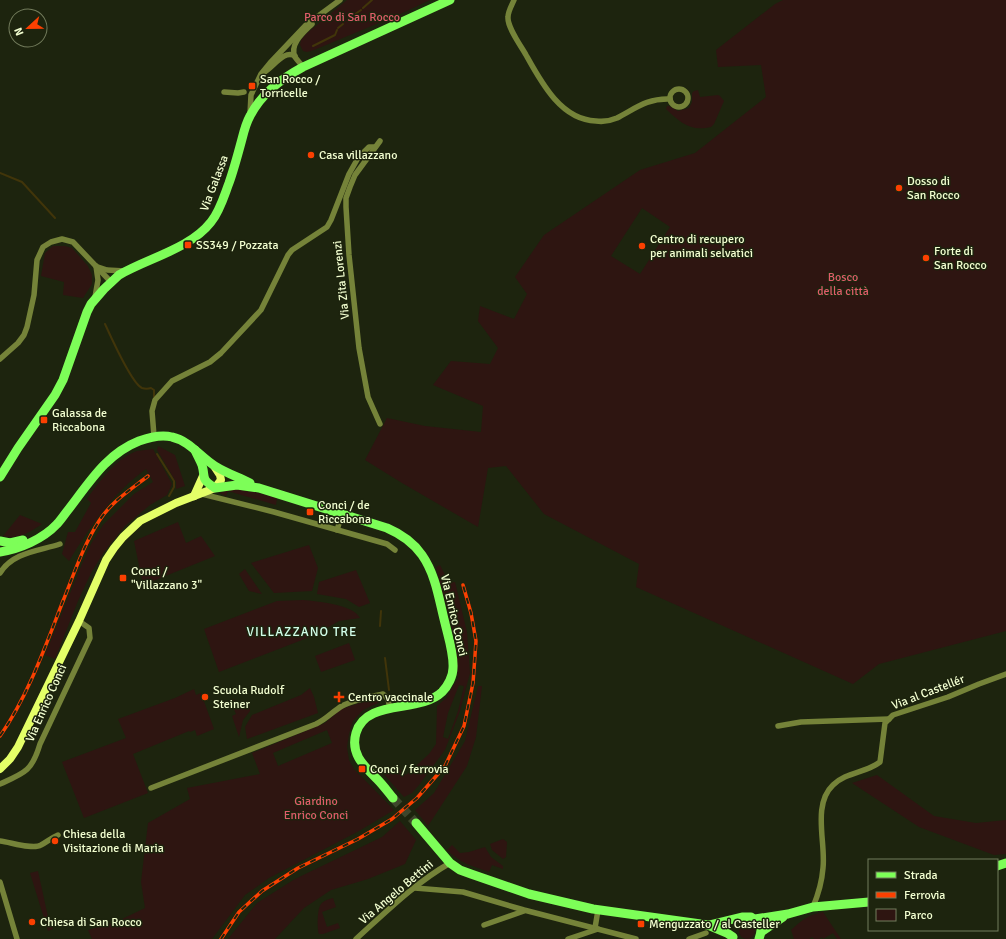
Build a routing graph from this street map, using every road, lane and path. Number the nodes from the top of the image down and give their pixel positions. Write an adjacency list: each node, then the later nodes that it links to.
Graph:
1 (340, 0): 4 (street)
2 (450, 0): 6 (main road, Via Galassa)
3 (514, 0): 10 (street)
4 (322, 13): 5 (street); 7 (street)
5 (295, 56): 6 (street); 7 (street)
6 (303, 67): 11 (main road, Via Galassa)
7 (261, 74): 9 (street)
8 (224, 92): 9 (street)
9 (251, 95): 11 (street)
10 (670, 99)
11 (250, 116): 15 (main road, Via Galassa)
12 (380, 141): 13 (street, Via Zita Lorenzi)
13 (375, 147): 19 (street, Via Zita Lorenzi); 20 (street)
14 (96, 266): 15 (street); 16 (street); 17 (street); 18 (street)
15 (127, 270): 16 (main road, Via Galassa)
16 (110, 282): 17 (main road, Via Galassa)
17 (95, 298): 24 (main road, Via Galassa)
18 (0, 359)
19 (380, 424)
20 (154, 436): 21 (main road); 28 (main road)
21 (195, 450): 22 (main road); 23 (main road)
22 (214, 466): 25 (street); 26 (main road)
23 (203, 476): 25 (main road); 27 (street)
24 (0, 477)
25 (215, 488): 26 (main road, Via Enrico Conci); 27 (street, Via Enrico Conci)
26 (259, 488): 29 (main road, Via Enrico Conci)
27 (197, 494): 30 (street); 36 (street, Via Enrico Conci)
28 (67, 510): 31 (main road); 34 (main road)
29 (342, 514): 30 (street); 38 (main road, Via Enrico Conci)
30 (337, 530): 33 (street)
31 (0, 541)
32 (60, 544): 35 (street)
33 (395, 550)
34 (3, 552)
35 (0, 573)
36 (79, 621): 41 (street, Via Enrico Conci); 42 (street, Via Enrico Conci)
37 (1006, 674): 39 (street, Via al Castellér)
38 (390, 709): 43 (street); 44 (main road, Via Enrico Conci)
39 (889, 719): 40 (street); 52 (street, Via al Castellér)
40 (778, 726)
41 (0, 769)
42 (0, 784)
43 (151, 788)
44 (393, 798)
45 (416, 823): 48 (main road)
46 (58, 835): 47 (street)
47 (0, 841)
48 (450, 863): 50 (street, Via Angelo Bettini); 54 (main road)
49 (0, 882): 63 (street)
50 (415, 888): 53 (street); 64 (street, Via Angelo Bettini)
51 (868, 902): 52 (main road)
52 (813, 907): 55 (main road)
53 (524, 910): 58 (street); 59 (street)
54 (598, 910): 59 (street); 60 (main road)
55 (788, 914): 57 (main road); 61 (main road)
56 (738, 919): 57 (main road); 60 (main road); 62 (main road)
57 (755, 919): 61 (main road)
58 (484, 925)
59 (597, 928): 65 (street); 66 (street)
60 (707, 929): 62 (main road); 67 (street)
61 (760, 935)
62 (734, 938)
63 (18, 939)
64 (356, 939)
65 (568, 939)
66 (636, 939)
67 (689, 939)

